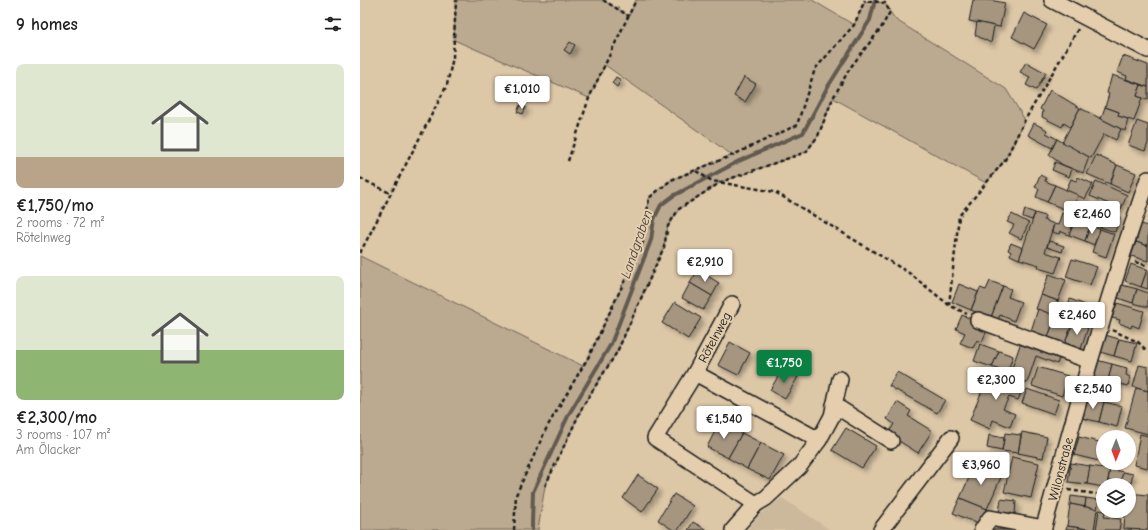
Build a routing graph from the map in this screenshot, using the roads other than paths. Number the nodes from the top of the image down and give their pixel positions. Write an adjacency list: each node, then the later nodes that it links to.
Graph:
1 (1052, 0): 2 (street)
2 (1148, 50)
3 (1148, 179): 6 (street, Wilonstraße)
4 (732, 304): 7 (street, Rötelnweg)
5 (978, 320): 6 (street)
6 (1090, 361): 14 (street, Wilonstraße)
7 (695, 373): 11 (street, Rötelnweg); 13 (street)
8 (840, 379): 9 (street)
9 (834, 405): 11 (street); 12 (street)
10 (951, 438): 16 (street)
11 (819, 440): 13 (street)
12 (891, 441)
13 (756, 504): 15 (street)
14 (1044, 529): 17 (street)
15 (733, 530)
16 (880, 530)
17 (982, 530)

